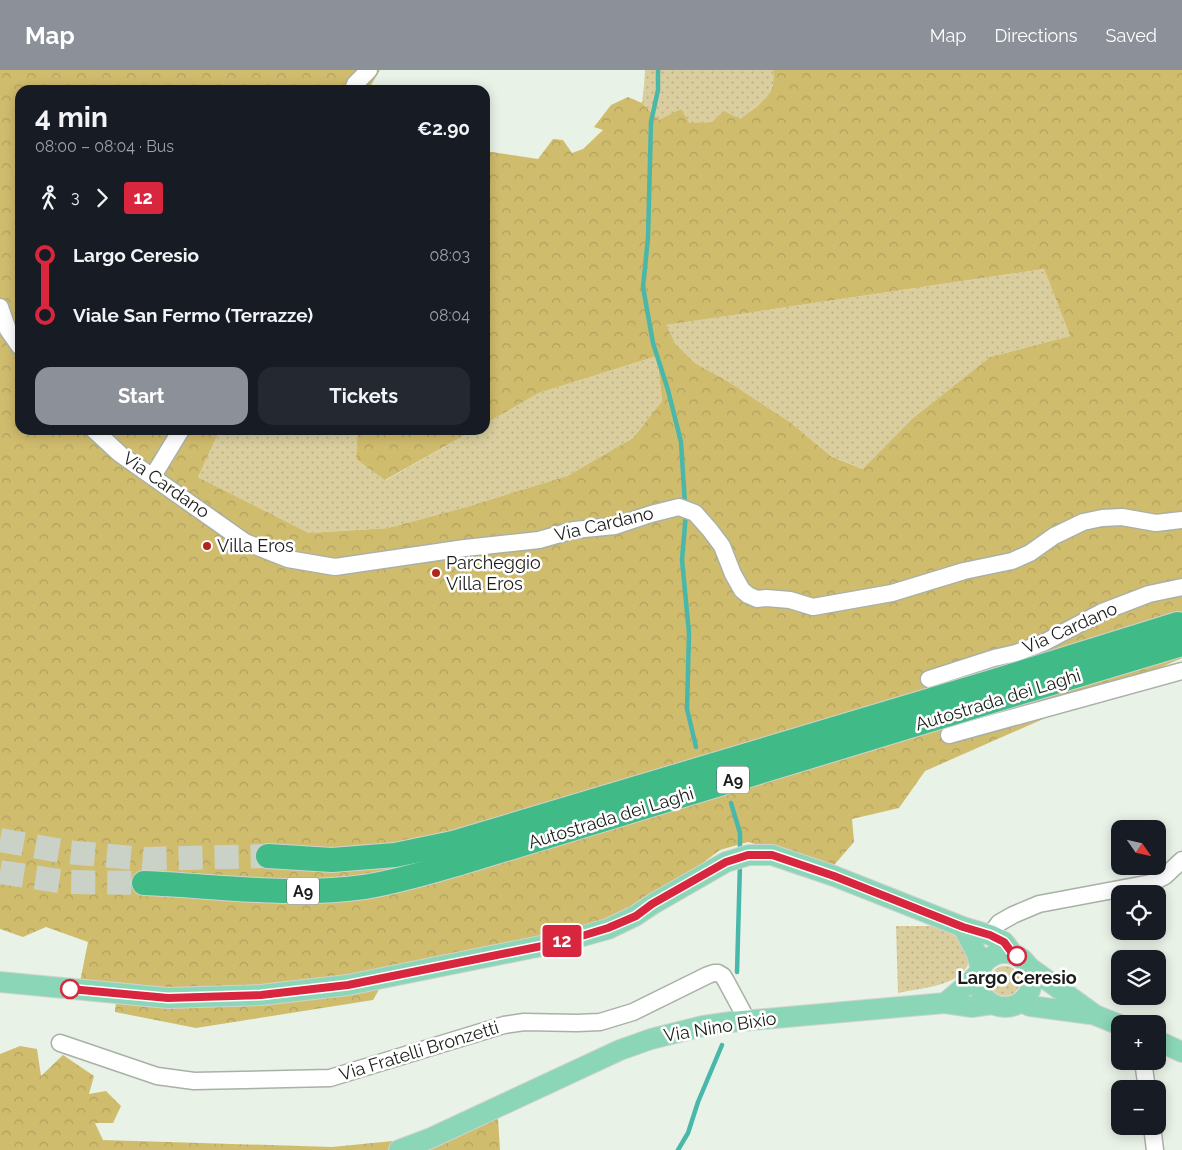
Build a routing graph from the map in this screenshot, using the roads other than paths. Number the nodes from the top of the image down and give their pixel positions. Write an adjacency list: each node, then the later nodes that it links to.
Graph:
1 (369, 70): 2 (street)
2 (355, 85)
3 (0, 307): 4 (street)
4 (15, 340)
5 (99, 435): 7 (street, Via Cardano)
6 (178, 435): 7 (street)
7 (153, 476): 8 (street, Via Cardano)
8 (1182, 520)
9 (1182, 587): 12 (street, Via Cardano)
10 (1180, 634): 14 (highway, Autostrada dei Laghi / A9, bridge)
11 (1182, 671): 13 (street)
12 (929, 679)
13 (949, 735)
14 (457, 853): 15 (highway, Autostrada dei Laghi / A9); 17 (highway, Autostrada dei Laghi / A9)
15 (268, 856)
16 (1182, 860): 19 (street)
17 (144, 883)
18 (963, 927): 19 (main road); 22 (main road); 23 (main road)
19 (990, 935): 20 (main road)
20 (1013, 954): 21 (main road); 22 (main road)
21 (1029, 967): 24 (main road); 27 (main road)
22 (981, 970): 25 (main road); 26 (main road)
23 (0, 982)
24 (1021, 1002): 26 (main road); 27 (main road)
25 (945, 1003): 26 (main road, Via Nino Bixio); 28 (main road, Via Nino Bixio)
26 (992, 1004)
27 (1095, 1015): 29 (main road)
28 (747, 1020): 30 (street, Via Fratelli Bronzetti); 34 (main road, Via Nino Bixio)
29 (1111, 1021)
30 (60, 1043)
31 (1166, 1045): 32 (main road)
32 (1182, 1052)
33 (1154, 1135): 35 (street)
34 (399, 1150)
35 (1156, 1150)

